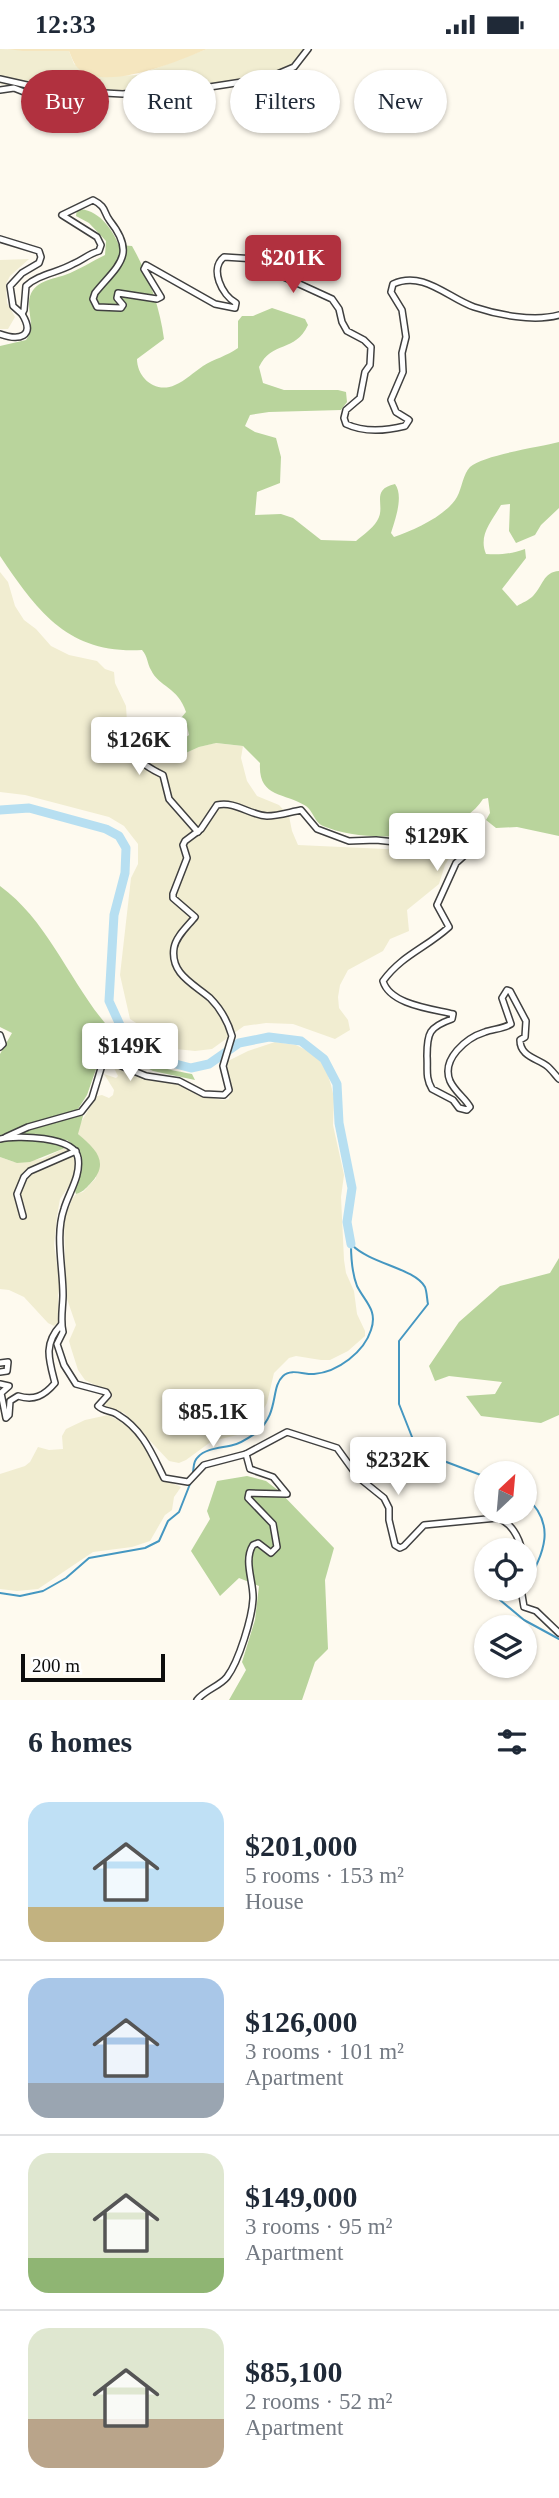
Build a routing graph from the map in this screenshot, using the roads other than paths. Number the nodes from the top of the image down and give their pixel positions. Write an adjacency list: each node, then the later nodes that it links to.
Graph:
1 (308, 49): 6 (street)
2 (0, 79): 3 (street)
3 (21, 84)
4 (0, 90): 5 (street)
5 (21, 91)
6 (109, 93)
7 (0, 239): 8 (street)
8 (22, 314): 9 (street); 10 (street)
9 (559, 315)
10 (0, 334)
11 (142, 725): 12 (street)
12 (198, 832): 15 (street); 16 (street)
13 (0, 1035): 14 (street)
14 (0, 1047)
15 (559, 1079)
16 (3, 1138): 17 (street)
17 (76, 1151): 18 (street); 19 (street)
18 (23, 1216)
19 (61, 1325): 22 (street); 23 (street)
20 (0, 1363): 21 (street)
21 (0, 1371)
22 (0, 1384)
23 (246, 1454): 24 (street); 27 (street)
24 (517, 1538)
25 (523, 1601): 26 (street)
26 (559, 1633)
27 (197, 1700)

